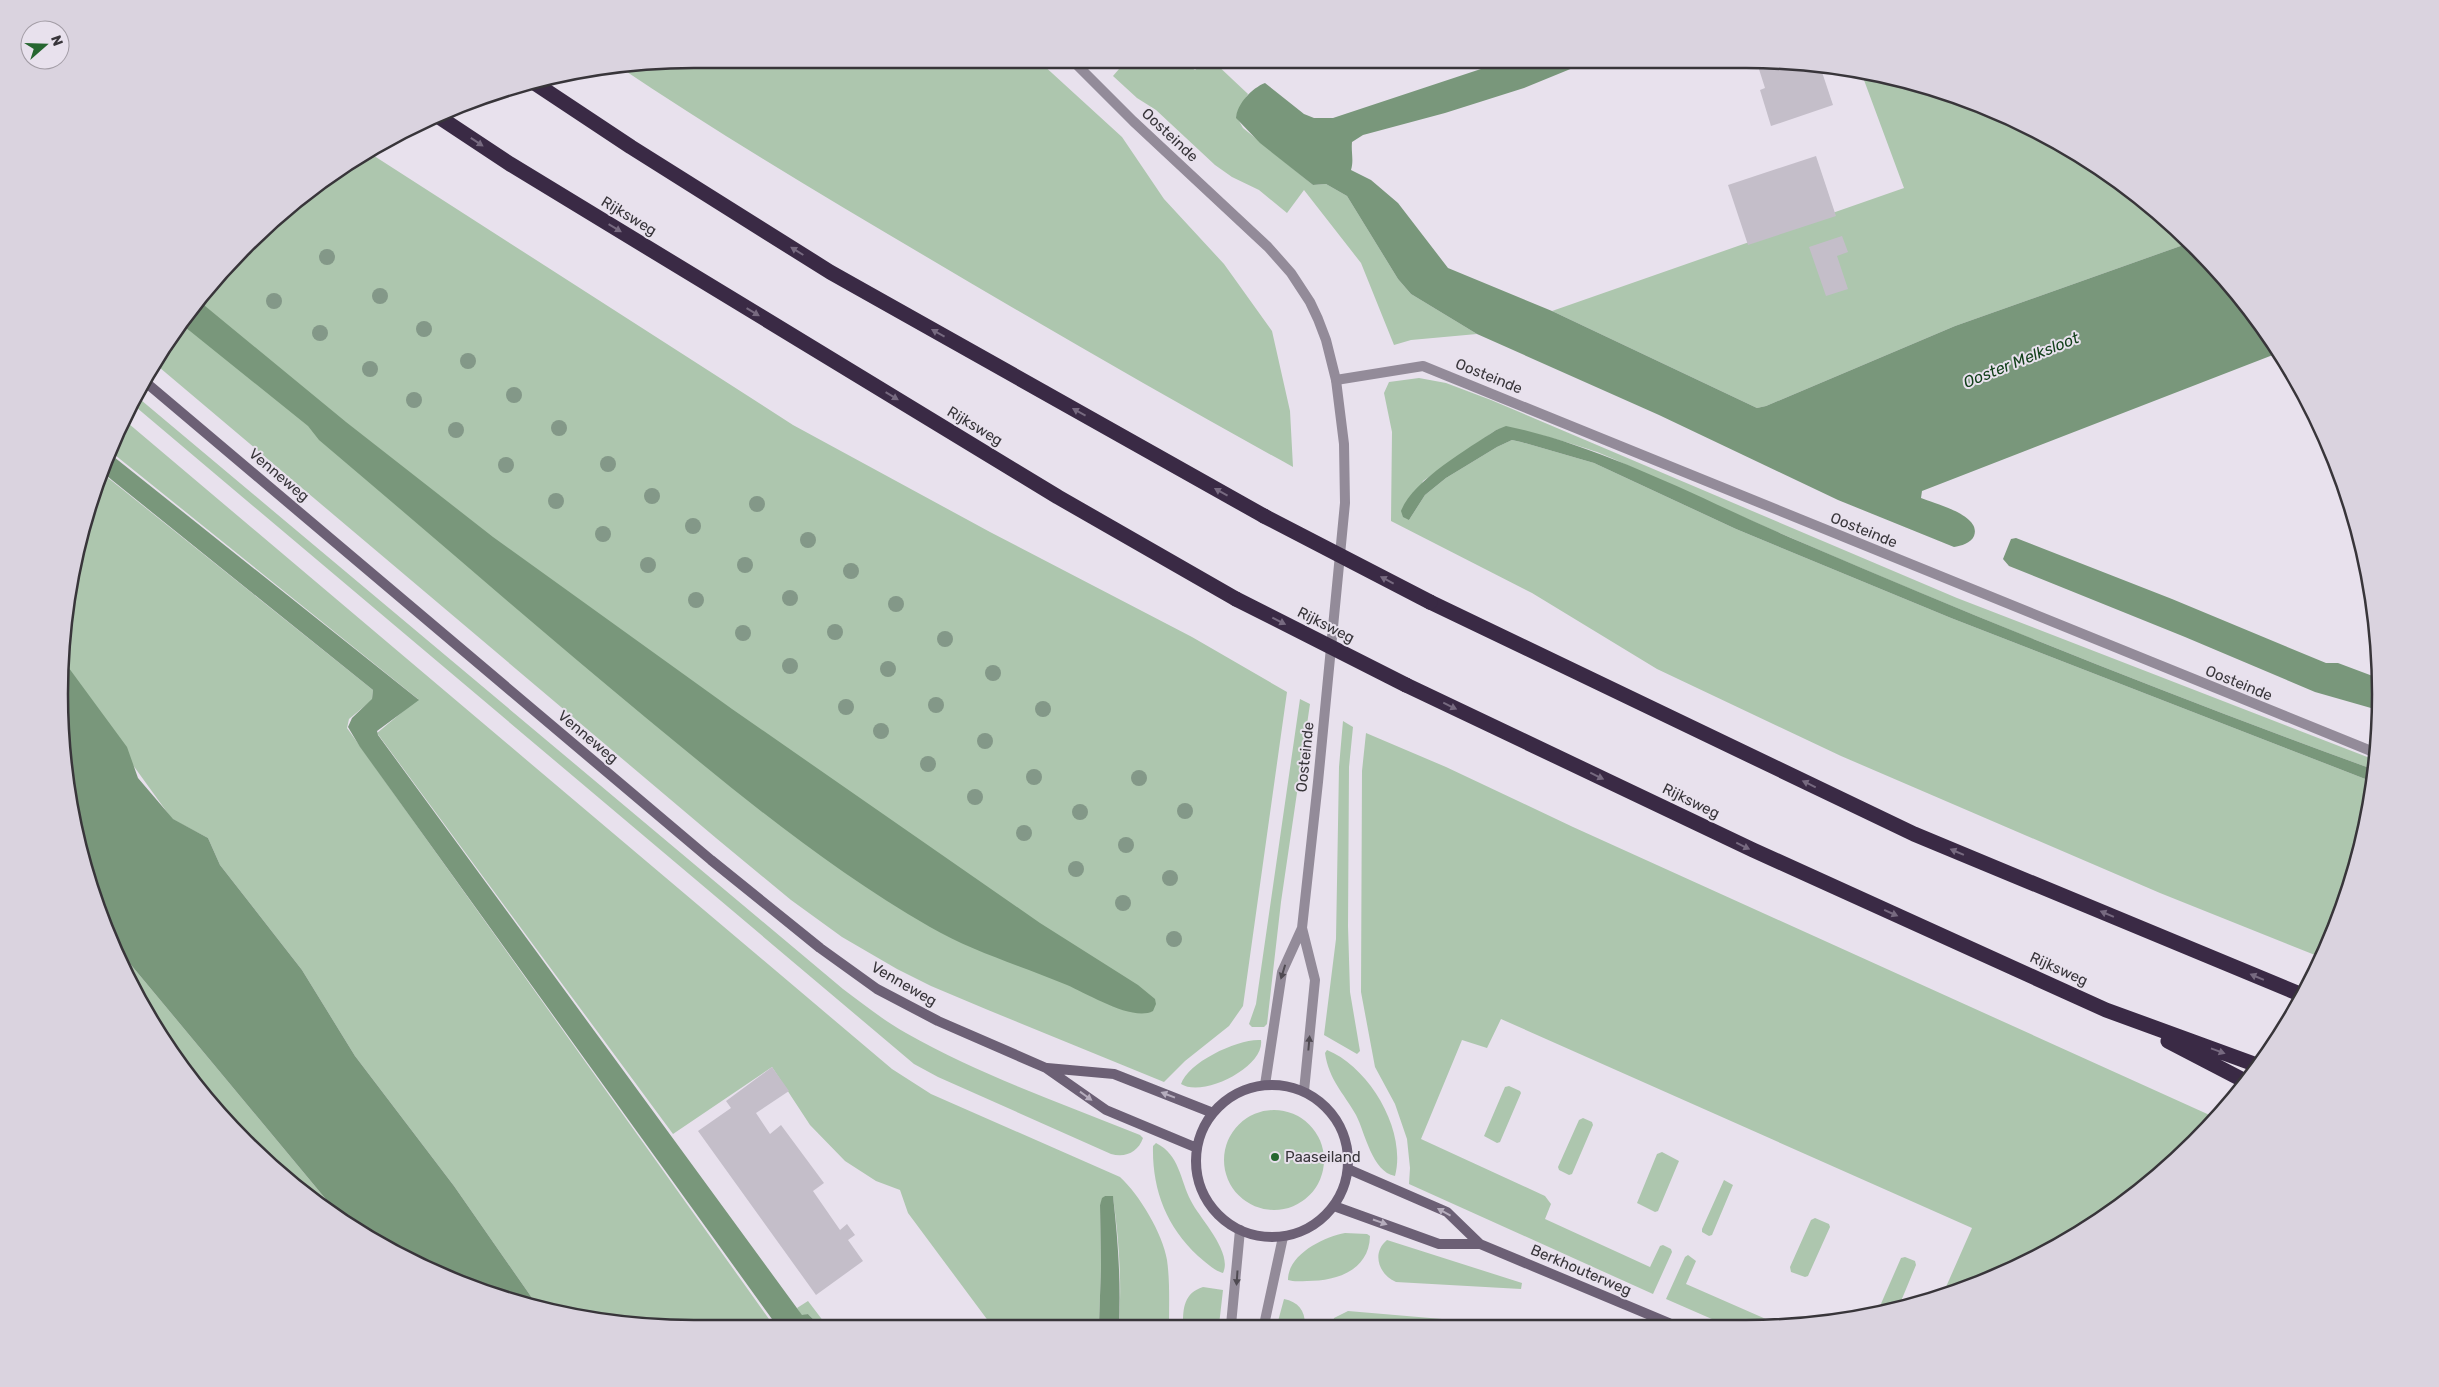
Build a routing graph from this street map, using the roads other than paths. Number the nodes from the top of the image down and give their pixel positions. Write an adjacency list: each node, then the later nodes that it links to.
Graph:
1 (1080, 68): 4 (street, Oosteinde)
2 (541, 87): 8 (highway, one-way to 2, bridge)
3 (443, 120): 9 (highway, Rijksweg, one-way to 9, bridge)
4 (1336, 380): 6 (street, Oosteinde); 7 (street, Oosteinde)
5 (149, 385): 11 (main road, Venneweg)
6 (2368, 750)
7 (1302, 928): 13 (street, Oosteinde, one-way to 13); 14 (street, Oosteinde, one-way to 7)
8 (2295, 993)
9 (2106, 1010): 10 (highway, Rijksweg, one-way to 10); 12 (highway)
10 (2251, 1063)
11 (1046, 1068): 15 (main road, Venneweg, one-way to 11); 16 (main road, Venneweg, one-way to 16)
12 (2239, 1078)
13 (1266, 1085): 14 (main road); 15 (main road)
14 (1304, 1091): 17 (main road)
15 (1213, 1112): 16 (main road)
16 (1197, 1148): 19 (main road)
17 (1348, 1169): 18 (main road); 21 (main road, Berkhouterweg, one-way to 17)
18 (1334, 1206): 20 (main road); 21 (main road, Berkhouterweg, one-way to 21)
19 (1240, 1230): 20 (main road); 22 (street, one-way to 22)
20 (1282, 1237): 23 (street)
21 (1480, 1244): 24 (main road, Berkhouterweg)
22 (1232, 1320)
23 (1265, 1320)
24 (1662, 1320)

